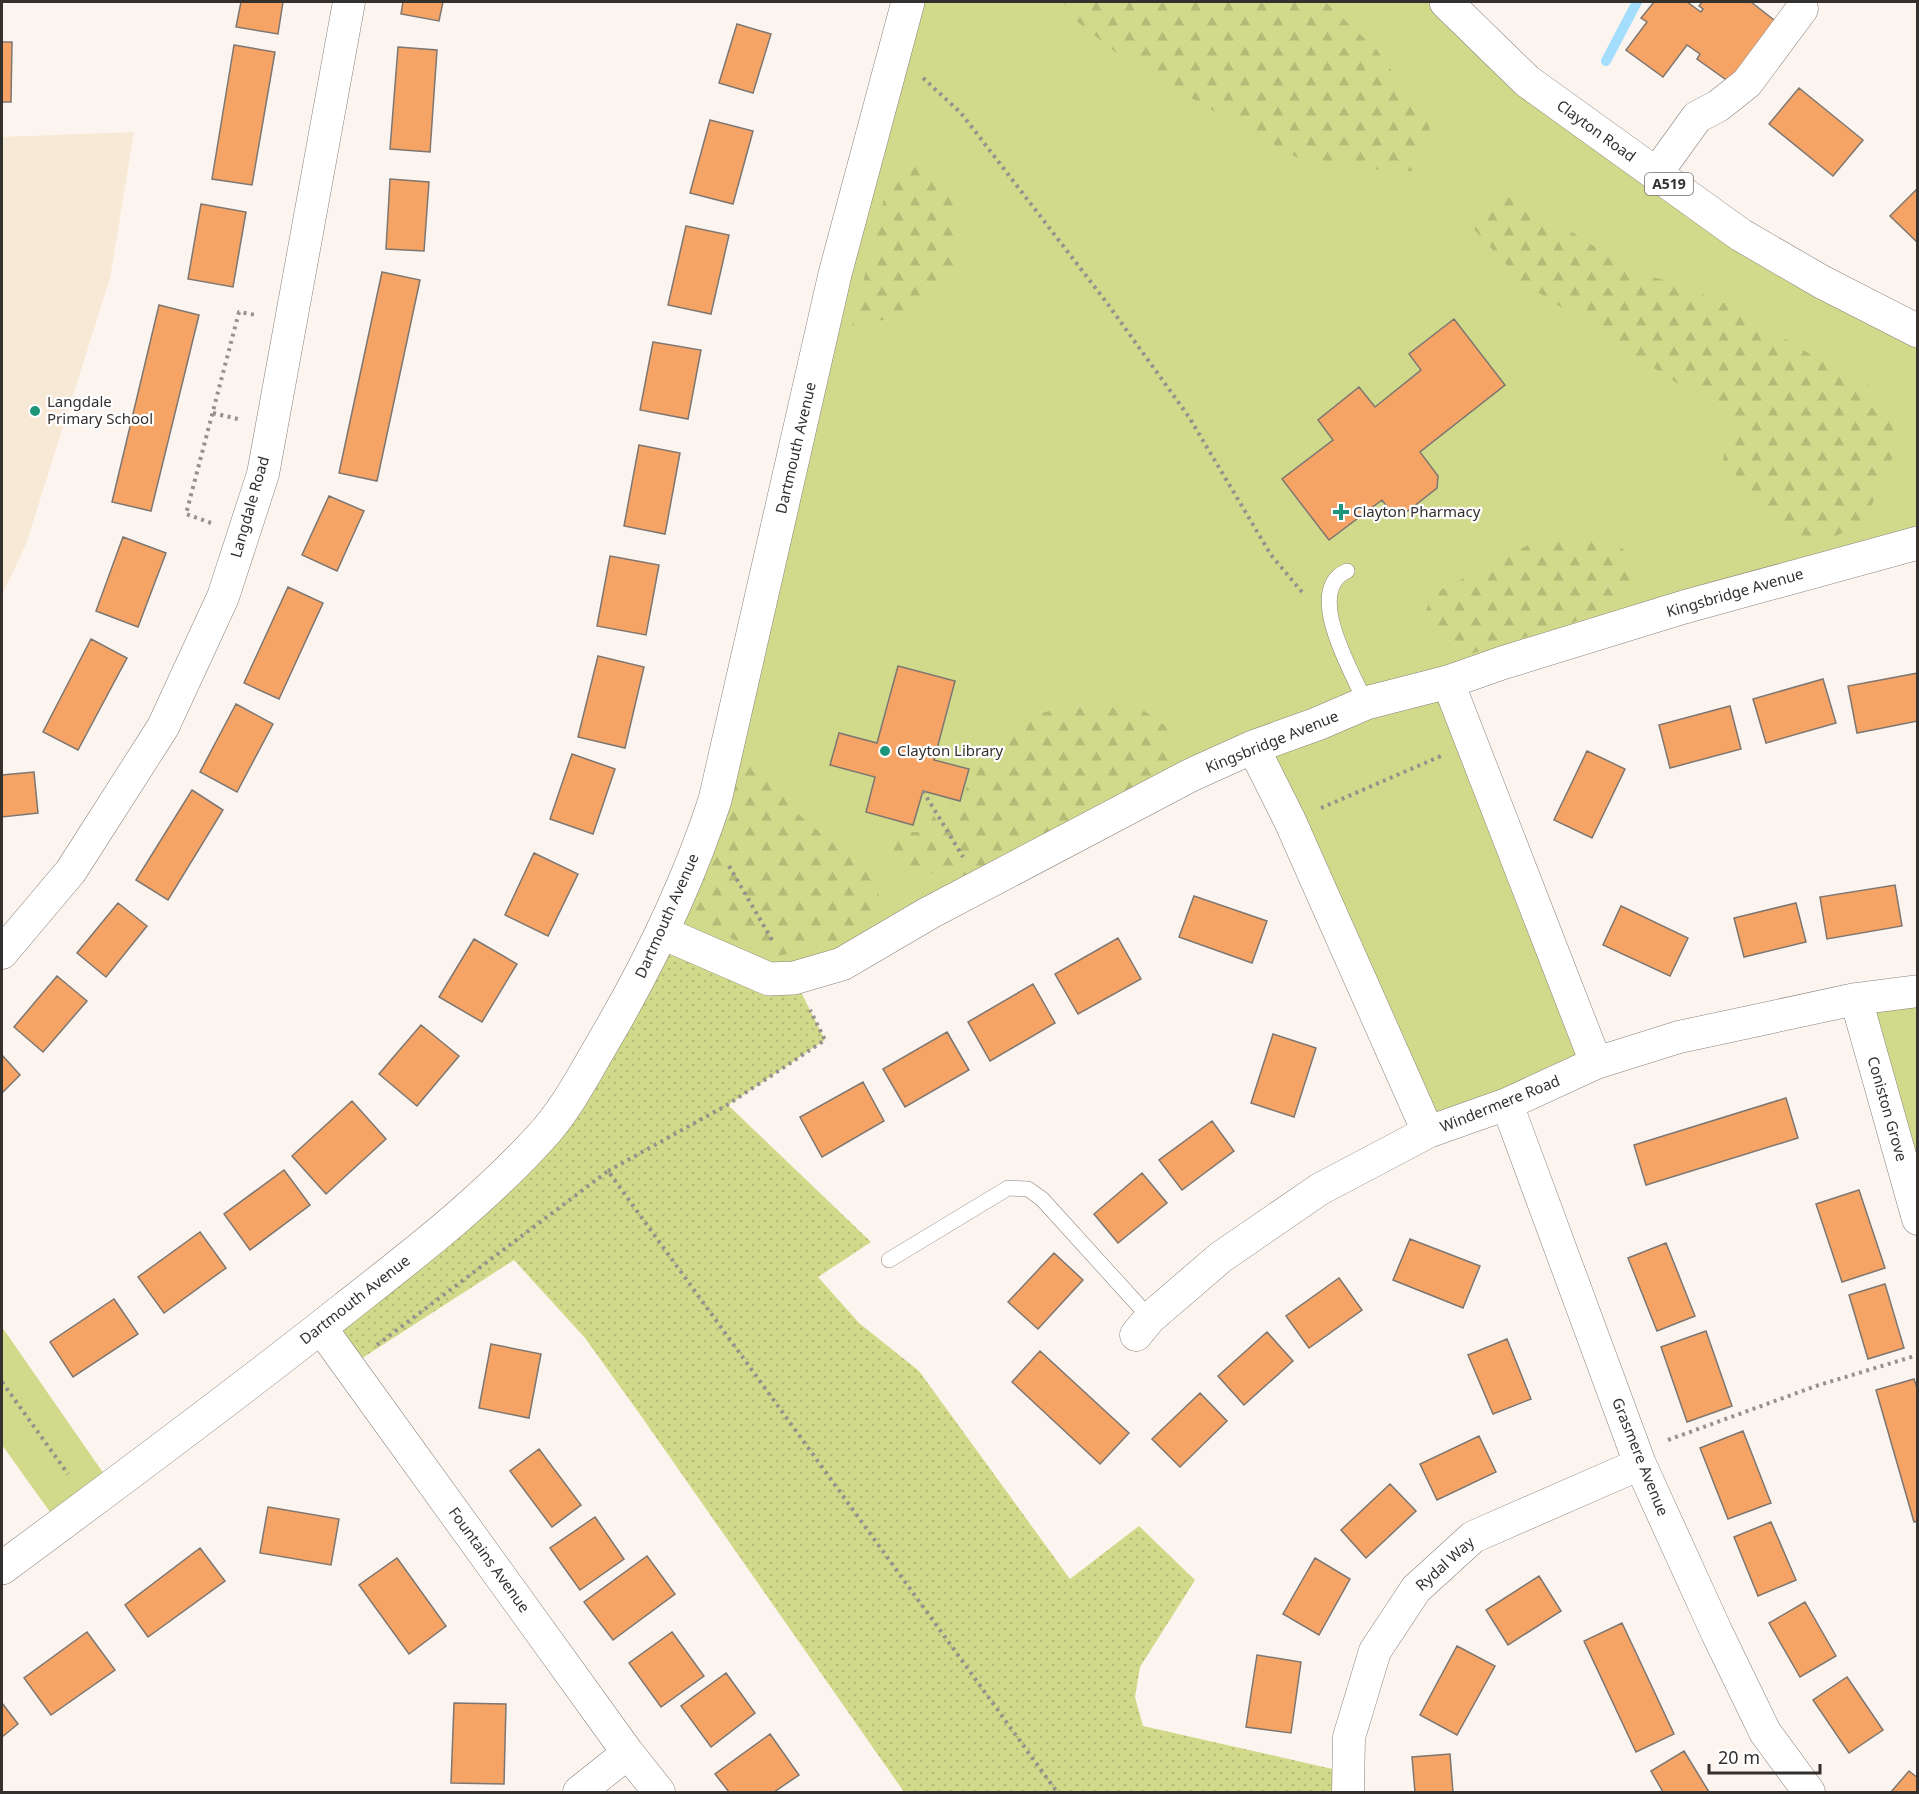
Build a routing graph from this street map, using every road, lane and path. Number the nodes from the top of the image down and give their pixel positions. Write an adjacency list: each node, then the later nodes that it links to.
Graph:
1 (349, 2): 7 (street, Langdale Road)
2 (908, 2): 5 (street, Dartmouth Avenue)
3 (1446, 2): 6 (street, Clayton Road / A519)
4 (1802, 9): 6 (street)
5 (895, 51): 12 (path); 19 (street, Dartmouth Avenue)
6 (1656, 174): 8 (street, Clayton Road / A519)
7 (291, 321): 9 (street, Langdale Road); 9 (path)
8 (1917, 331)
9 (243, 535): 22 (street, Langdale Road)
10 (1917, 543): 13 (street, Kingsbridge Avenue)
11 (1347, 571): 12 (lane)
12 (1332, 627): 14 (lane)
13 (1448, 682): 14 (street, Kingsbridge Avenue); 15 (street)
14 (1366, 703): 16 (street, Kingsbridge Avenue)
15 (1472, 742): 18 (path); 26 (street)
16 (1254, 747): 18 (street); 20 (street, Kingsbridge Avenue)
17 (923, 791): 20 (path)
18 (1290, 821): 28 (street)
19 (706, 827): 21 (street, Dartmouth Avenue); 23 (path)
20 (982, 887): 23 (street, Kingsbridge Avenue)
21 (663, 933): 23 (street, Kingsbridge Avenue); 33 (street, Dartmouth Avenue)
22 (2, 953)
23 (794, 978): 29 (path)
24 (1917, 991): 25 (street, Windermere Road)
25 (1856, 999): 26 (street, Windermere Road); 30 (street, Coniston Grove)
26 (1596, 1063): 27 (street, Windermere Road)
27 (1506, 1104): 28 (street, Windermere Road); 37 (street, Grasmere Avenue)
28 (1428, 1132): 32 (street, Windermere Road)
29 (608, 1171): 35 (path); 43 (path)
30 (1917, 1219)
31 (889, 1260): 32 (lane)
32 (1143, 1327)
33 (321, 1328): 35 (street, Fountains Avenue); 38 (street, Dartmouth Avenue)
34 (1917, 1355): 37 (path)
35 (350, 1366): 40 (street, Fountains Avenue)
36 (2, 1382): 38 (path)
37 (1638, 1458): 44 (street, Rydal Way); 45 (street, Grasmere Avenue)
38 (90, 1503): 39 (street, Dartmouth Avenue)
39 (2, 1568)
40 (628, 1753): 41 (street); 42 (street, Fountains Avenue)
41 (579, 1792)
42 (659, 1792)
43 (1056, 1792)
44 (1348, 1792)
45 (1809, 1792)

